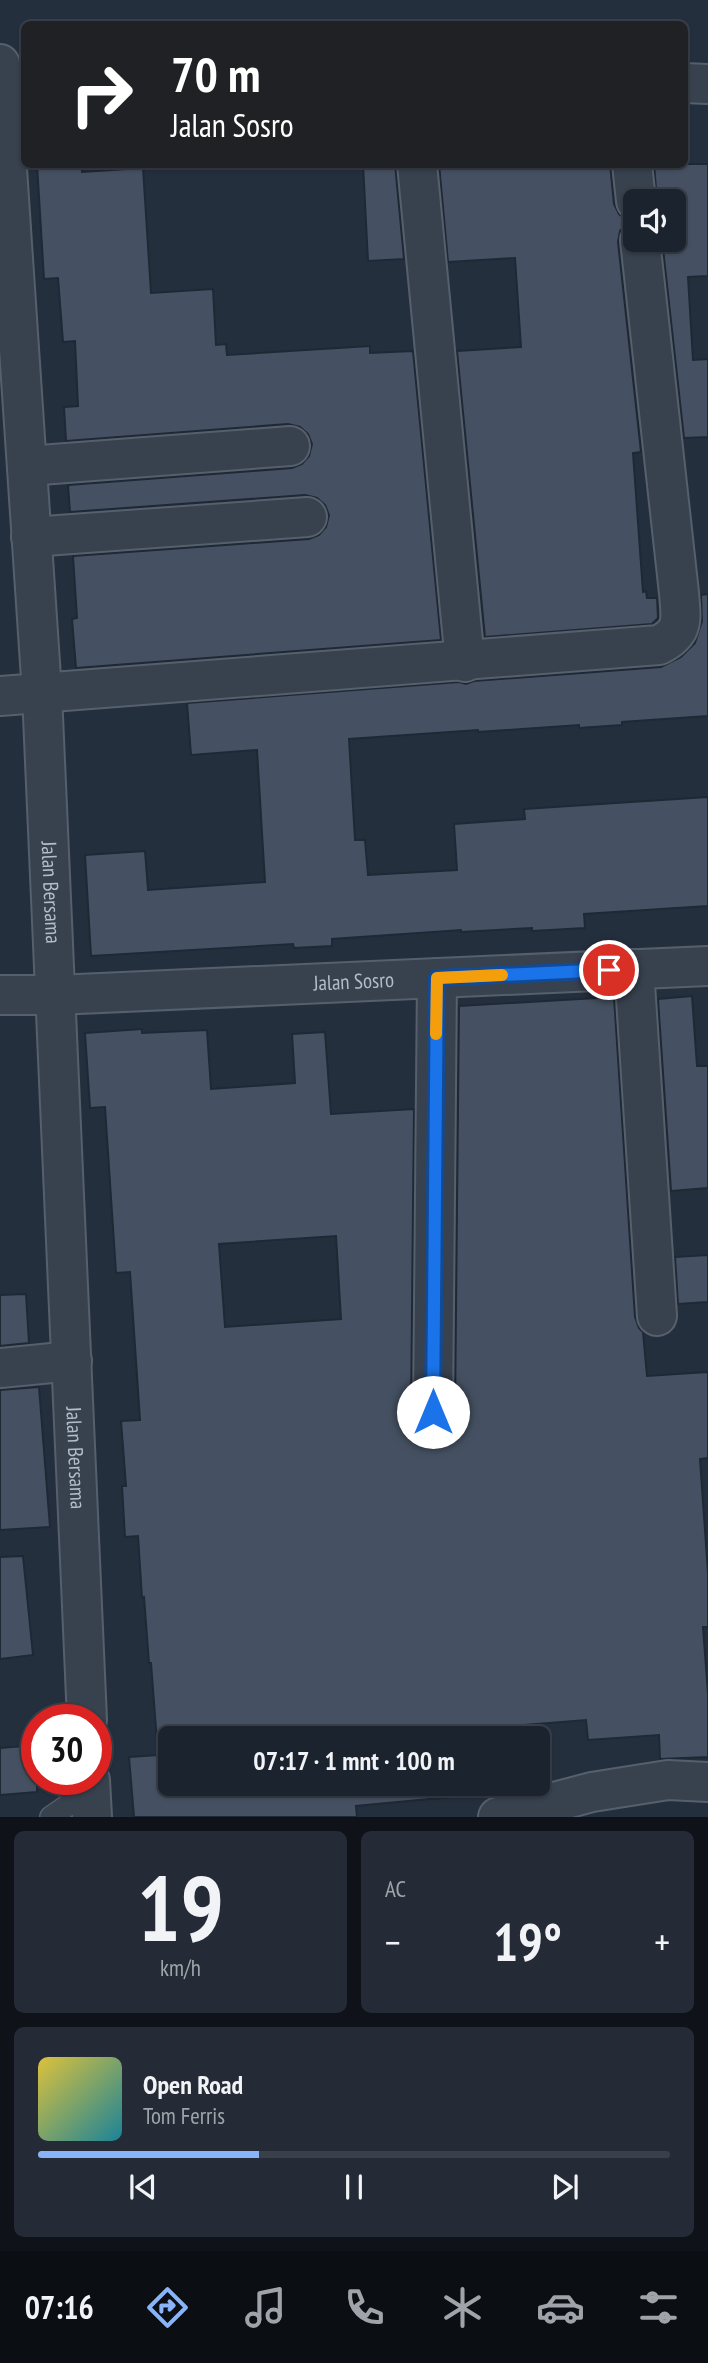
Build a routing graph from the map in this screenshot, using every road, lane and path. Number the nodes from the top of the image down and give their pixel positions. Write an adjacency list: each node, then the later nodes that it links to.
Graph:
1 (0, 66): 2 (street); 9 (street, Jalan Bersama)
2 (21, 68)
3 (688, 83): 4 (street)
4 (708, 84)
5 (416, 168): 14 (street)
6 (632, 168): 7 (street)
7 (635, 189)
8 (641, 252): 14 (street)
9 (10, 357): 11 (street, Jalan Bersama)
10 (290, 446): 11 (street)
11 (27, 466): 13 (street, Jalan Bersama)
12 (307, 517): 13 (street)
13 (31, 537): 15 (street, Jalan Bersama)
14 (465, 662): 15 (street)
15 (42, 693): 16 (street); 21 (street, Jalan Bersama)
16 (0, 696)
17 (708, 966): 18 (street, Jalan Sosro)
18 (634, 969): 19 (street, Jalan Sosro); 22 (street)
19 (437, 978): 21 (street, Jalan Sosro); 25 (street)
20 (0, 995): 21 (street, Jalan Sosro)
21 (56, 995): 23 (street, Jalan Bersama)
22 (657, 1315)
23 (72, 1360): 24 (street); 26 (street, Jalan Bersama)
24 (0, 1368)
25 (433, 1412)
26 (87, 1704)
27 (708, 1782): 30 (street)
28 (91, 1796): 29 (lane)
29 (51, 1817)
30 (498, 1817)

